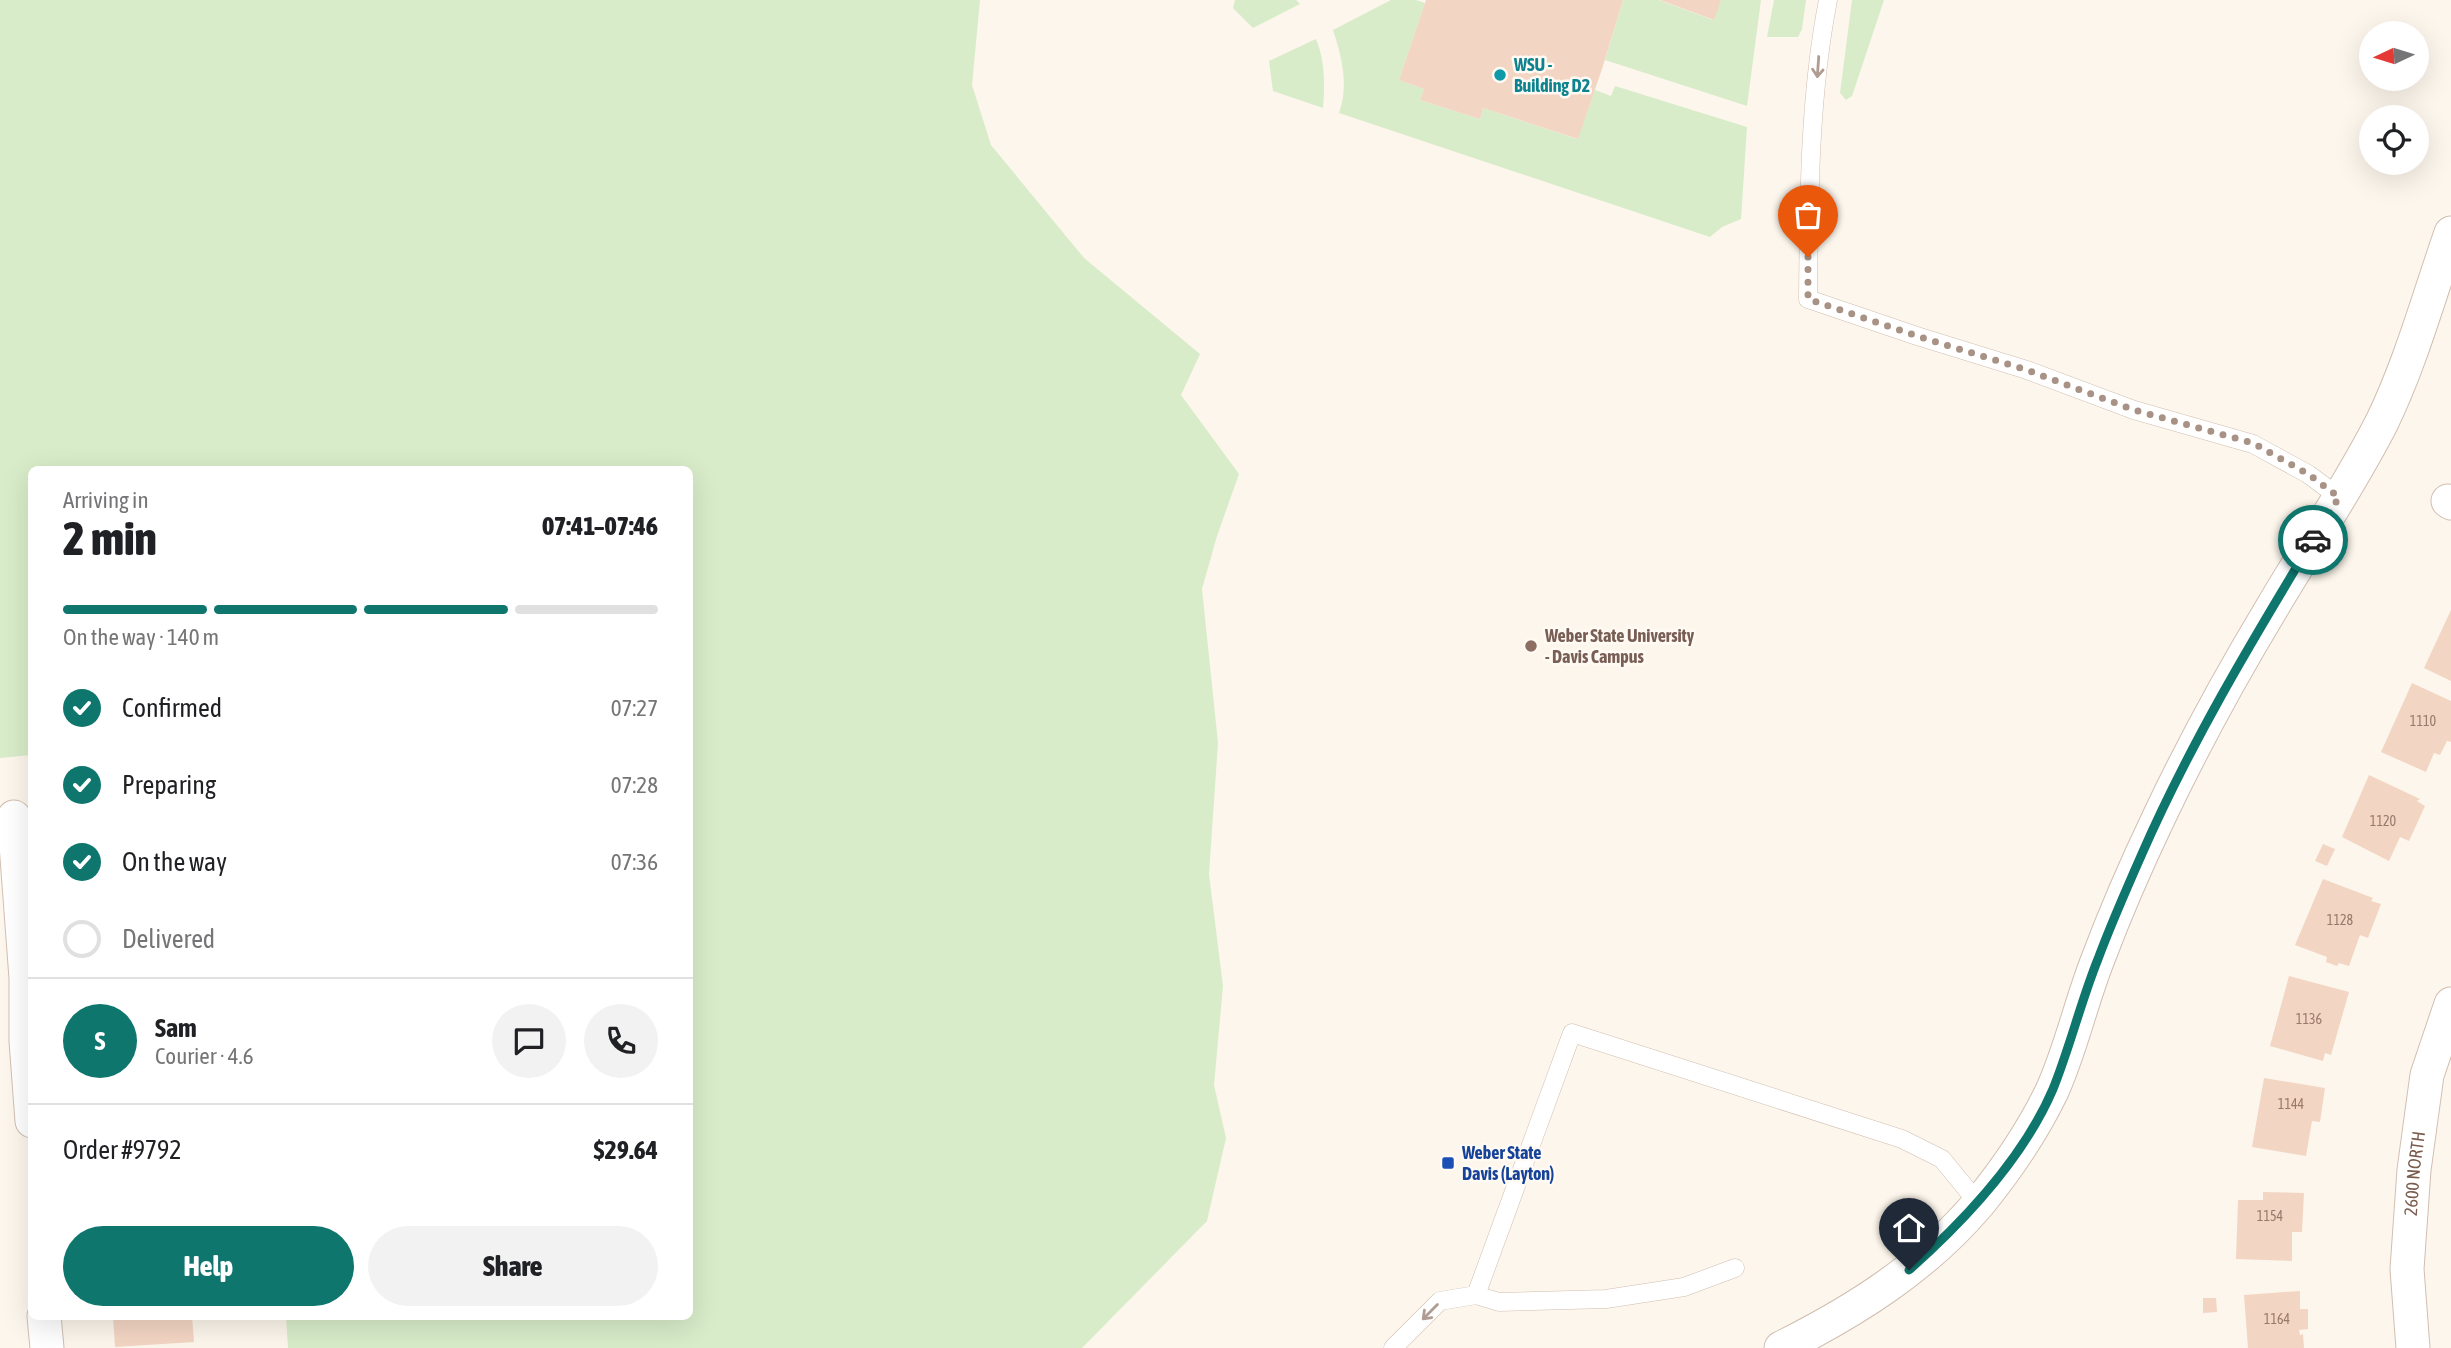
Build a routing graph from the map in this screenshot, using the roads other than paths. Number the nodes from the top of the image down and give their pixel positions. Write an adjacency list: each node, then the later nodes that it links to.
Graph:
1 (1828, 0): 3 (lane, one-way to 3)
2 (2451, 233): 3 (street)
3 (2339, 497): 8 (street)
4 (14, 817): 6 (street)
5 (2451, 1004): 15 (street, 2600 NORTH)
6 (13, 1042): 7 (street)
7 (28, 1104)
8 (1978, 1203): 10 (lane); 14 (street)
9 (1735, 1268): 10 (lane)
10 (1476, 1295): 13 (lane, one-way to 13)
11 (44, 1320): 12 (street)
12 (47, 1348)
13 (1394, 1348)
14 (1781, 1348)
15 (2413, 1348)

